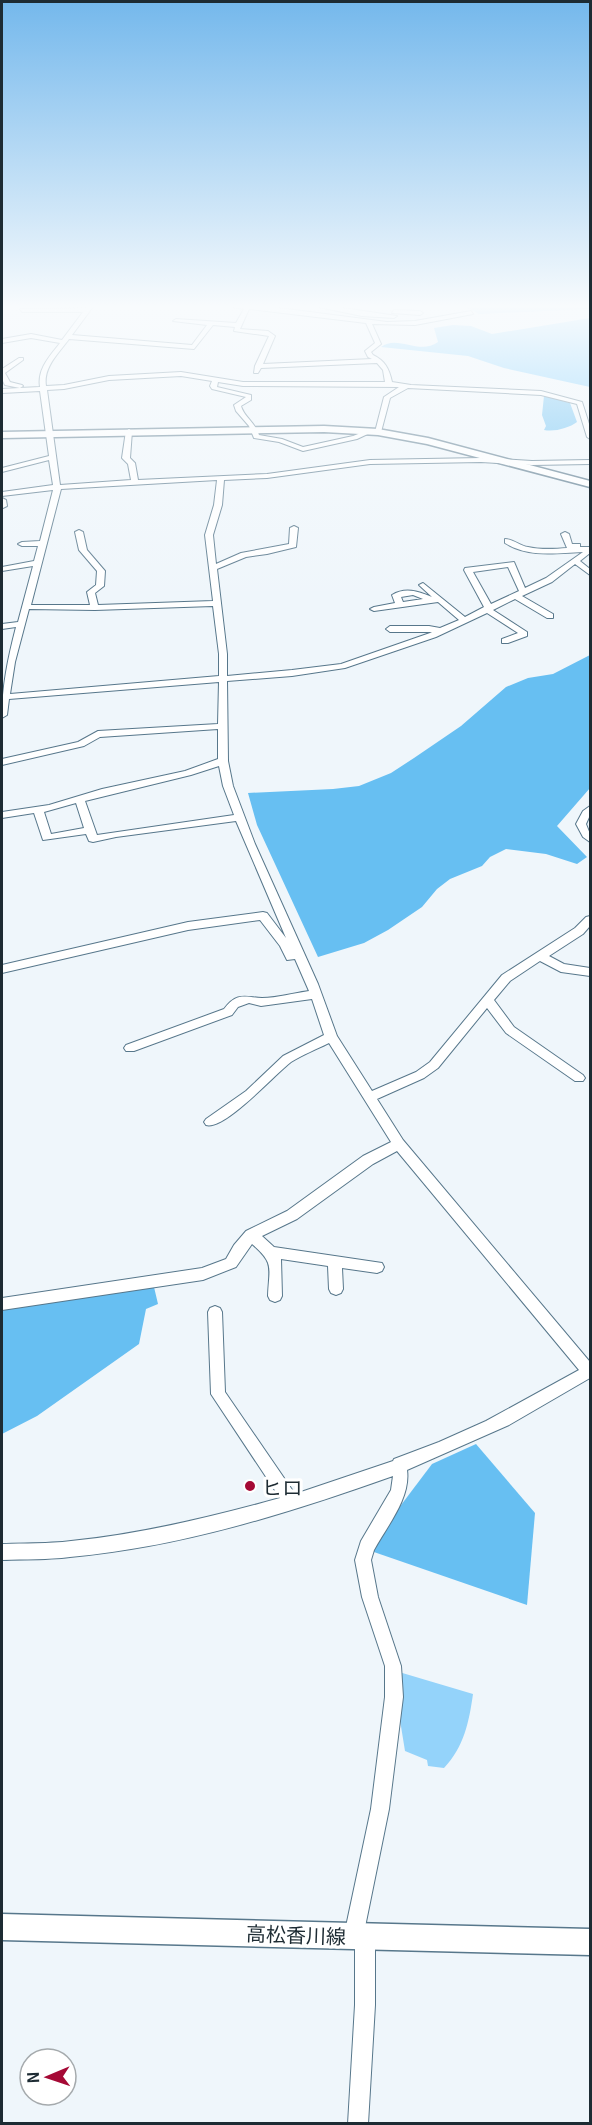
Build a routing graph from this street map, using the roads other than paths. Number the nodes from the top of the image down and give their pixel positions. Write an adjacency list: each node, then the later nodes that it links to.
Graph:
1 (44, 403): 8 (street)
2 (241, 403): 5 (street)
3 (385, 403): 7 (street)
4 (577, 403): 10 (street)
5 (253, 430): 6 (main road); 7 (main road); 7 (street)
6 (129, 431): 8 (main road); 16 (street)
7 (374, 432): 12 (main road)
8 (48, 433): 9 (main road); 11 (street)
9 (2, 435)
10 (591, 437)
11 (52, 457): 14 (street); 18 (street)
12 (500, 462): 13 (street); 15 (street); 17 (main road)
13 (591, 462)
14 (2, 470)
15 (221, 477): 16 (street); 30 (street)
16 (135, 483): 18 (street)
17 (591, 484)
18 (57, 487): 19 (street); 24 (street)
19 (2, 494)
20 (294, 528): 30 (street)
21 (79, 532): 37 (street)
22 (564, 534): 26 (street)
23 (508, 541): 26 (street)
24 (42, 543): 25 (street); 28 (street)
25 (22, 544)
26 (591, 549): 27 (street)
27 (576, 561): 31 (street); 33 (street)
28 (37, 563): 29 (street); 36 (street)
29 (3, 567)
30 (213, 568): 35 (street)
31 (591, 573)
32 (423, 585): 34 (street)
33 (519, 594): 39 (street); 39 (street); 40 (street)
34 (434, 599): 38 (street); 41 (street)
35 (217, 603): 37 (street); 47 (street)
36 (26, 607): 37 (street); 43 (street)
37 (94, 608)
38 (374, 609)
39 (488, 609): 41 (street); 42 (street)
40 (550, 616)
41 (464, 620): 46 (street)
42 (505, 621): 42 (street)
43 (21, 624): 44 (street); 48 (street)
44 (2, 626)
45 (390, 629): 46 (street)
46 (441, 632): 47 (street)
47 (225, 679): 48 (street); 50 (street)
48 (4, 697): 49 (street)
49 (2, 715)
50 (224, 726): 51 (street); 52 (street)
51 (223, 761): 53 (street); 57 (street)
52 (2, 762)
53 (79, 799): 55 (street); 58 (street)
54 (591, 809): 59 (street)
55 (39, 810): 56 (street); 58 (street)
56 (2, 815)
57 (239, 817): 58 (street); 64 (street)
58 (90, 830)
59 (591, 839)
60 (591, 920): 61 (street)
61 (540, 956): 63 (street); 65 (street)
62 (2, 969): 64 (street)
63 (591, 972)
64 (314, 989): 66 (street); 67 (street)
65 (488, 1001): 68 (street); 69 (street)
66 (331, 1037): 69 (street); 70 (street)
67 (130, 1048)
68 (579, 1078)
69 (368, 1098): 71 (street)
70 (210, 1122)
71 (399, 1144): 72 (street); 80 (street)
72 (251, 1235): 73 (street); 78 (street)
73 (271, 1252): 74 (street); 77 (street)
74 (335, 1261): 75 (street); 76 (street)
75 (377, 1267)
76 (336, 1289)
77 (275, 1296)
78 (2, 1304)
79 (214, 1312): 82 (street)
80 (590, 1372): 81 (street)
81 (399, 1464): 82 (street); 85 (street)
82 (291, 1501): 83 (street)
83 (2, 1552)
84 (2, 1927): 85 (main road, 高松香川線)
85 (360, 1936): 86 (main road, 高松香川線); 87 (street)
86 (591, 1942)
87 (358, 2124)

